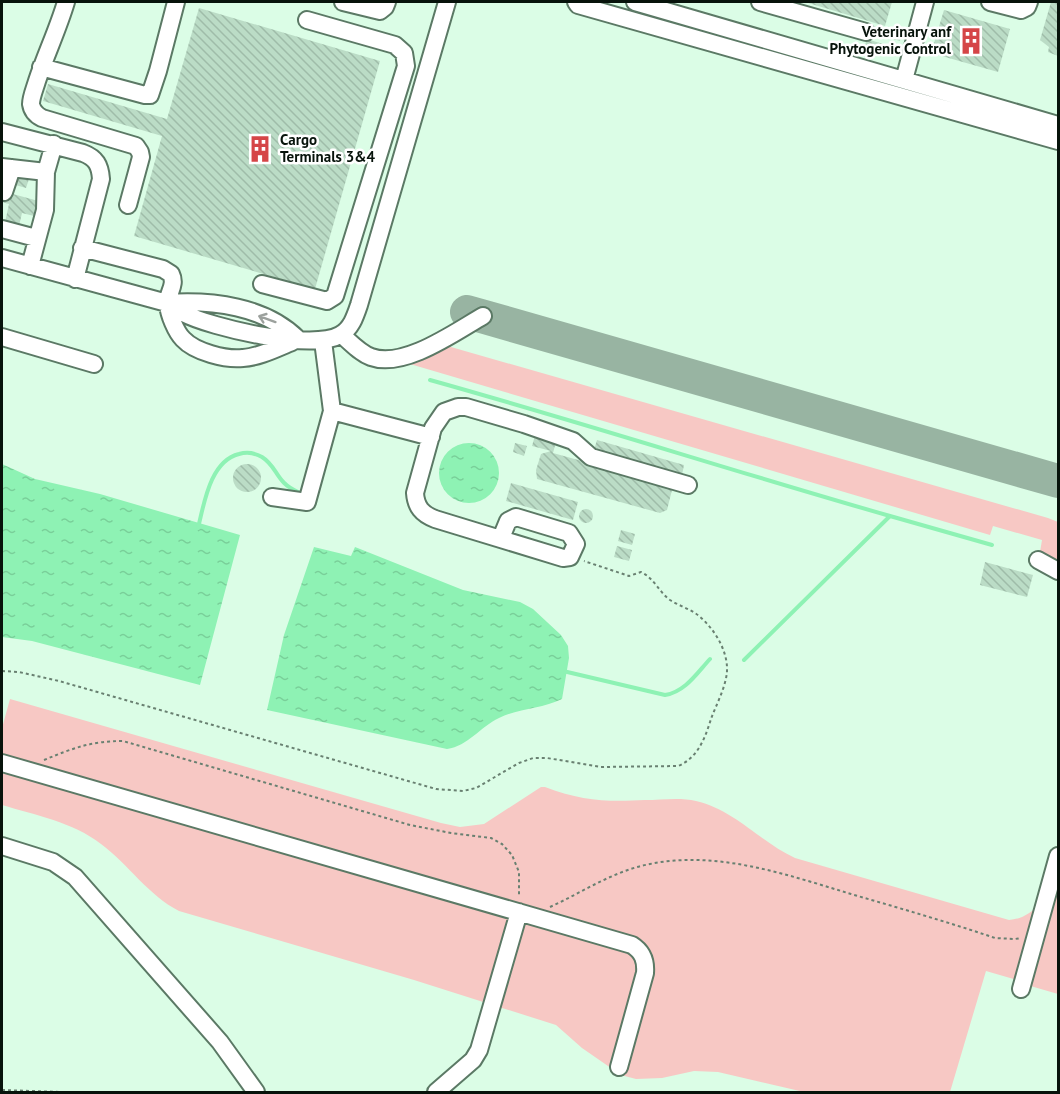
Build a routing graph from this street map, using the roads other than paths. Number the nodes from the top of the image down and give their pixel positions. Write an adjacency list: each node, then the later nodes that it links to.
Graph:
1 (66, 2): 14 (street)
2 (176, 2): 14 (street)
3 (343, 2): 4 (street)
4 (387, 2)
5 (447, 2): 23 (street)
6 (576, 2): 18 (street)
7 (635, 2): 15 (street)
8 (760, 2): 13 (street)
9 (925, 2): 15 (street)
10 (990, 2): 11 (street)
11 (1029, 2)
12 (307, 20): 22 (street)
13 (866, 32)
14 (41, 67): 25 (street)
15 (904, 80): 16 (street)
16 (1059, 124)
17 (2, 132): 19 (street)
18 (1059, 141)
19 (54, 144): 21 (street); 28 (street)
20 (7, 168): 21 (street); 24 (street)
21 (46, 172): 27 (street)
22 (370, 181): 23 (street); 32 (street)
23 (393, 188): 35 (street)
24 (4, 192)
25 (128, 205)
26 (2, 229): 27 (street)
27 (36, 238): 30 (street)
28 (82, 248): 31 (street); 33 (street)
29 (2, 258): 30 (street)
30 (30, 266): 31 (street)
31 (75, 279): 33 (street)
32 (262, 284)
33 (167, 303): 37 (street); 37 (street)
34 (483, 316): 35 (street)
35 (342, 335): 38 (street)
36 (2, 337): 39 (street)
37 (298, 339): 38 (street)
38 (323, 340): 40 (street)
39 (94, 364)
40 (332, 411): 41 (street); 43 (street)
41 (431, 437): 42 (street); 44 (street)
42 (688, 485)
43 (273, 497)
44 (501, 538): 44 (street)
45 (1038, 560): 46 (street)
46 (1059, 571)
47 (2, 764): 50 (street)
48 (2, 846): 53 (street)
49 (1059, 856): 51 (street)
50 (519, 912): 52 (street); 54 (street)
51 (1021, 988)
52 (619, 1067)
53 (256, 1092)
54 (436, 1092)

